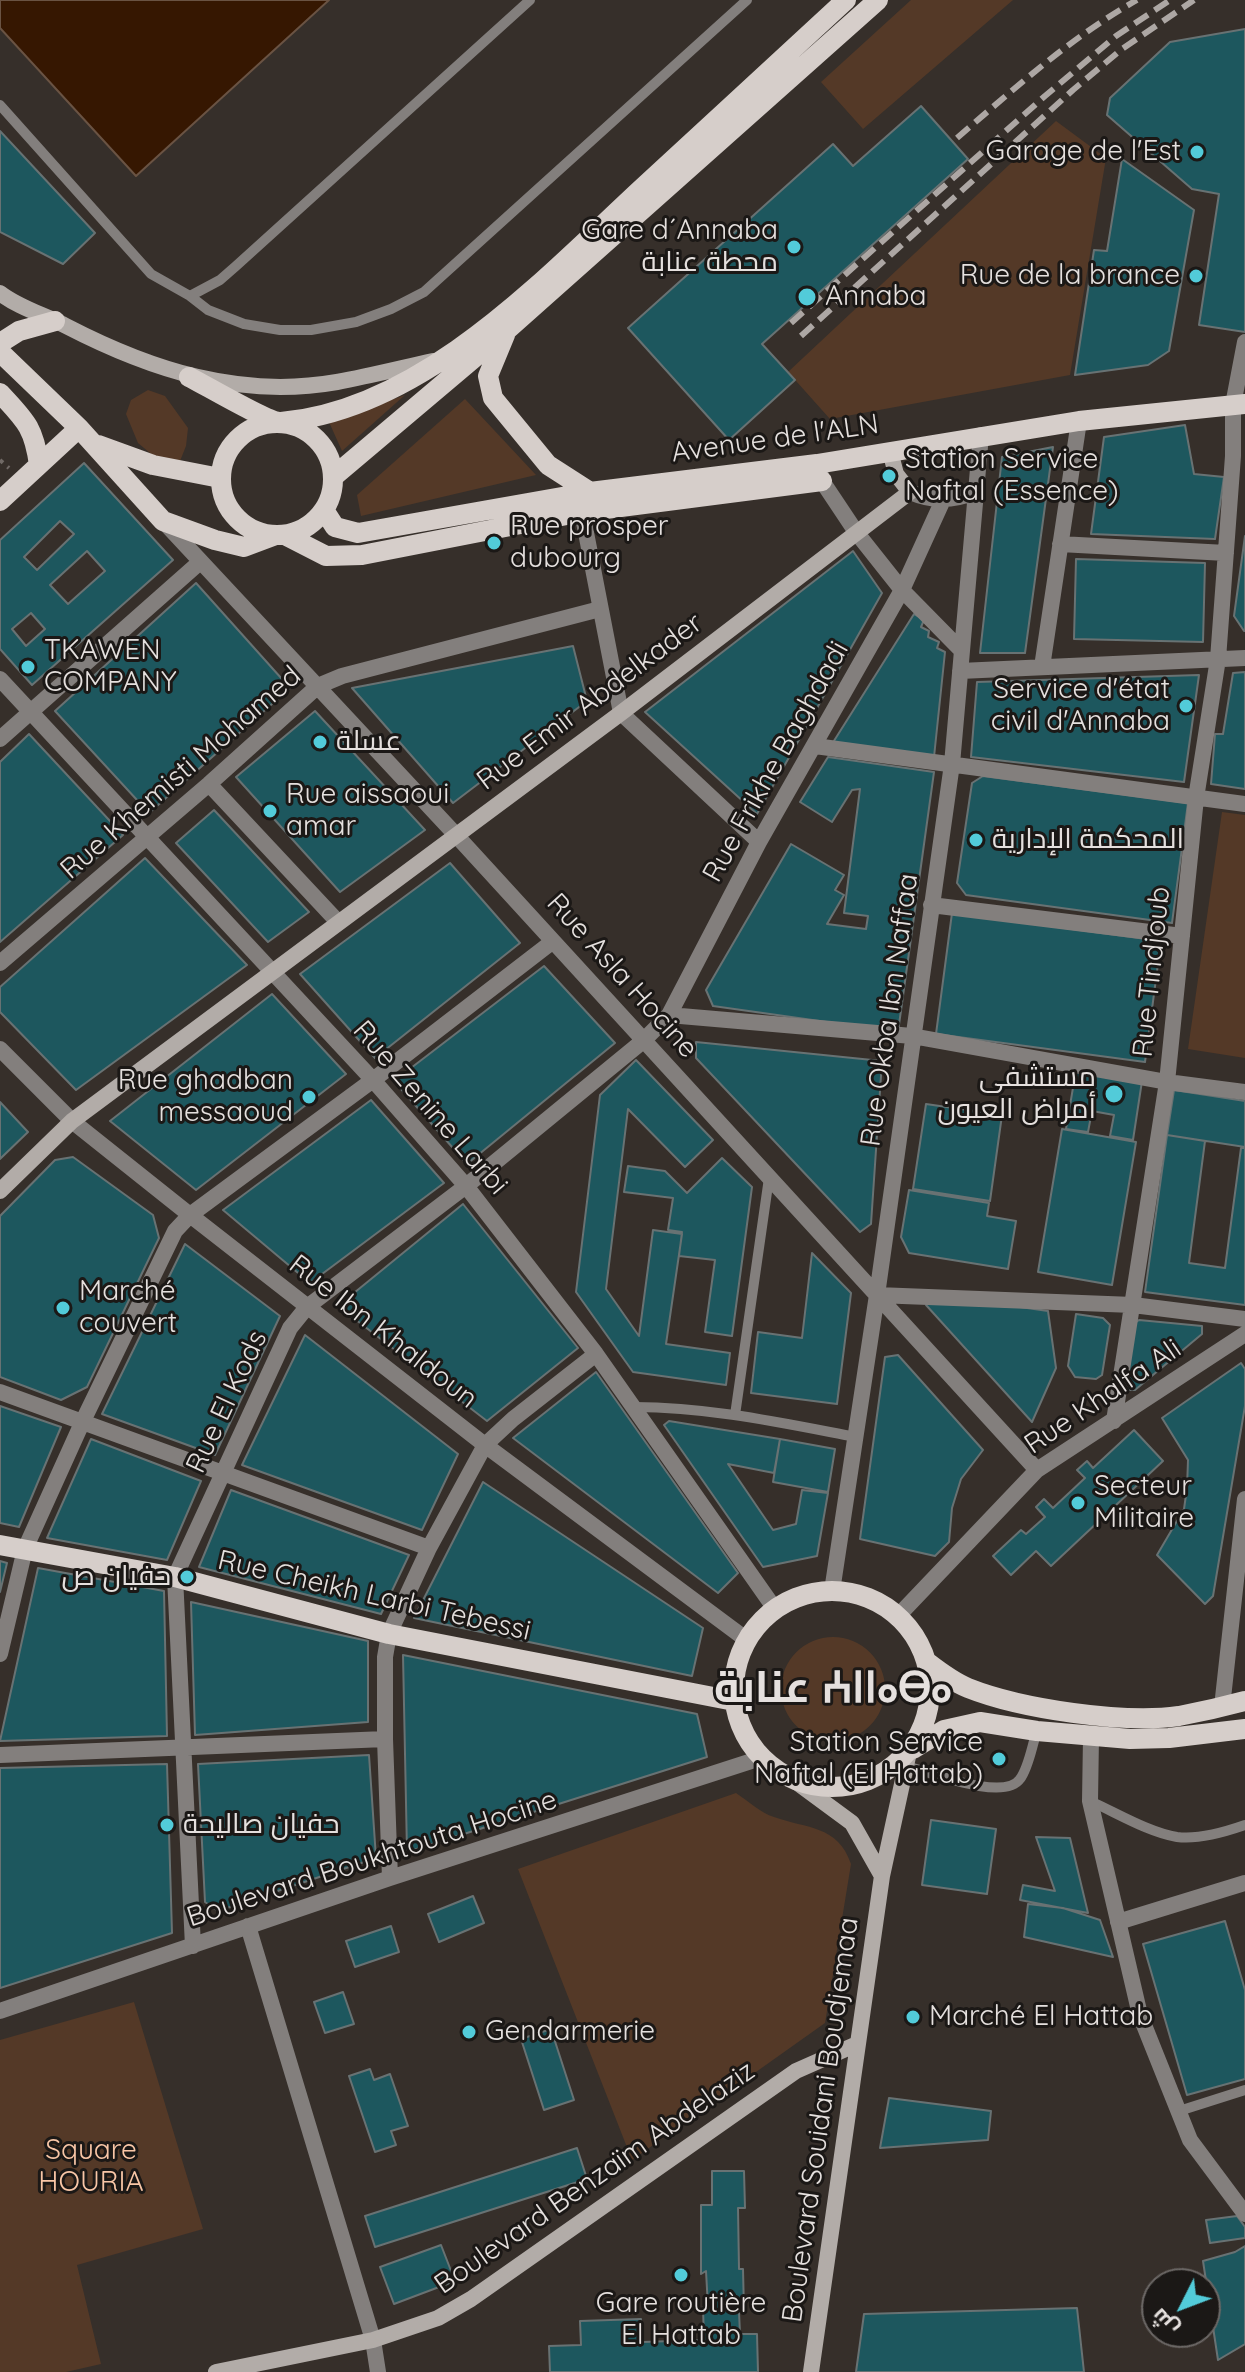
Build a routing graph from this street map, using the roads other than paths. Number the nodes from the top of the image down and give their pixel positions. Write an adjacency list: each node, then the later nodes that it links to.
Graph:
1 (530, 0): 7 (lane)
2 (747, 0): 7 (lane)
3 (846, 0): 13 (main road)
4 (878, 0): 9 (main road)
5 (0, 105): 7 (lane)
6 (0, 293): 8 (street)
7 (190, 296)
8 (55, 321): 11 (main road); 14 (street)
9 (507, 330): 26 (main road); 28 (main road)
10 (1245, 342): 16 (street, Rue Tindjoub)
11 (0, 343)
12 (0, 352): 19 (main road, Rue Asla Hocine)
13 (446, 359): 14 (street); 18 (main road)
14 (189, 377): 18 (main road)
15 (0, 393): 24 (main road)
16 (1239, 405): 17 (main road, Avenue de l'ALN); 23 (street, Rue Tindjoub)
17 (1079, 421): 20 (main road, Avenue de l'ALN); 38 (street)
18 (277, 423): 26 (main road); 27 (main road)
19 (79, 428): 21 (main road, Rue Asla Hocine); 24 (main road)
20 (981, 435): 22 (main road, Avenue de l'ALN); 30 (street, Rue Okba Ibn Naffaa)
21 (95, 444): 27 (main road); 35 (main road, Rue Asla Hocine)
22 (890, 451): 25 (main road, Avenue de l'ALN); 29 (street)
23 (1239, 460): 40 (street, Rue Tindjoub)
24 (39, 465): 32 (main road)
25 (820, 472): 28 (main road, Avenue de l'ALN); 34 (main road, Avenue de l'ALN); 36 (street)
26 (333, 477): 33 (main road)
27 (220, 478): 37 (main road)
28 (590, 492): 33 (main road, Avenue de l'ALN)
29 (910, 492): 31 (street); 36 (street, Rue Emir Abdelkader)
30 (975, 492): 31 (street); 45 (street, Rue Okba Ibn Naffaa)
31 (943, 500): 43 (street, Rue Frikhe Baghdadi)
32 (0, 501)
33 (324, 510): 37 (main road)
34 (582, 512): 41 (main road, Avenue de l'ALN); 44 (street)
35 (163, 521): 39 (main road, Rue Asla Hocine); 42 (street, Rue Asla Hocine)
36 (856, 532): 43 (street); 53 (street, Rue Emir Abdelkader)
37 (281, 535): 39 (main road); 41 (main road, Avenue de l'ALN)
38 (1060, 544): 40 (street); 48 (street)
39 (244, 547): 41 (main road, Rue Asla Hocine)
40 (1226, 553): 47 (street, Rue Tindjoub)
41 (326, 556)
42 (200, 562): 51 (street, Rue Asla Hocine); 52 (street)
43 (902, 590): 45 (street); 55 (street, Rue Frikhe Baghdadi)
44 (600, 609): 51 (street, Rue Khemisti Mohamed); 53 (street)
45 (962, 651): 49 (street, Rue Okba Ibn Naffaa)
46 (1245, 658): 47 (street)
47 (1218, 659): 48 (street); 58 (street, Rue Tindjoub)
48 (1042, 667): 49 (street)
49 (960, 671): 56 (street, Rue Okba Ibn Naffaa)
50 (0, 679): 52 (street, Rue Zenine Larbi)
51 (318, 686): 57 (street, Rue Khemisti Mohamed); 60 (street, Rue Asla Hocine)
52 (30, 712): 54 (street); 61 (street, Rue Zenine Larbi)
53 (621, 713): 60 (street, Rue Emir Abdelkader); 62 (street)
54 (0, 739)
55 (815, 746): 56 (street); 62 (street, Rue Frikhe Baghdadi)
56 (952, 764): 58 (street); 63 (street, Rue Okba Ibn Naffaa)
57 (209, 784): 61 (street, Rue Khemisti Mohamed); 64 (street)
58 (1196, 798): 59 (street); 65 (street, Rue Tindjoub)
59 (1245, 804)
60 (455, 834): 64 (street, Rue Emir Abdelkader); 66 (street, Rue Asla Hocine)
61 (146, 838): 67 (street, Rue Khemisti Mohamed); 68 (street, Rue Zenine Larbi)
62 (759, 842): 69 (street, Rue Frikhe Baghdadi)
63 (931, 905): 65 (street); 70 (street, Rue Okba Ibn Naffaa)
64 (338, 922): 68 (street, Rue Emir Abdelkader)
65 (1182, 936): 74 (street, Rue Tindjoub)
66 (552, 942): 71 (street, Rue Asla Hocine); 73 (street)
67 (0, 963)
68 (273, 972): 73 (street, Rue Zenine Larbi); 76 (street, Rue Emir Abdelkader)
69 (669, 1015): 70 (street); 71 (street, Rue Frikhe Baghdadi)
70 (912, 1036): 74 (street); 81 (street, Rue Okba Ibn Naffaa)
71 (643, 1041): 77 (street, Rue Asla Hocine); 78 (street, Rue El Kods)
72 (0, 1049): 76 (street, Rue Ibn Khaldoun)
73 (373, 1080): 78 (street, Rue Zenine Larbi); 80 (street)
74 (1167, 1082): 75 (street); 82 (street, Rue Tindjoub)
75 (1245, 1092)
76 (72, 1121): 79 (street, Rue Emir Abdelkader); 80 (street, Rue Ibn Khaldoun)
77 (769, 1178): 81 (street, Rue Asla Hocine); 89 (lane)
78 (466, 1186): 83 (street, Rue El Kods); 86 (street, Rue Zenine Larbi)
79 (0, 1191)
80 (190, 1215): 83 (street, Rue Ibn Khaldoun); 91 (street)
81 (877, 1295): 82 (street); 92 (street, Rue Okba Ibn Naffaa); 94 (street, Rue Asla Hocine)
82 (1133, 1305): 84 (street); 90 (street, Rue Tindjoub)
83 (307, 1307): 93 (street, Rue Ibn Khaldoun); 95 (street, Rue El Kods)
84 (1245, 1319)
85 (1245, 1334): 90 (street, Rue Khalfa Ali)
86 (596, 1354): 88 (street, Rue Zenine Larbi); 93 (street)
87 (0, 1392): 91 (street)
88 (634, 1407): 89 (lane); 102 (street, Rue Zenine Larbi)
89 (735, 1415): 92 (lane)
90 (1114, 1421): 94 (street, Rue Khalfa Ali)
91 (82, 1423): 95 (street); 99 (street)
92 (856, 1437): 101 (street, Rue Okba Ibn Naffaa)
93 (485, 1445): 98 (street); 105 (street, Rue Ibn Khaldoun)
94 (1037, 1470): 103 (street, Rue Khalfa Ali)
95 (221, 1475): 98 (street); 100 (street, Rue El Kods)
96 (1245, 1499): 110 (street)
97 (0, 1545): 99 (main road, Rue Cheikh Larbi Tebessi)
98 (429, 1548): 104 (street)
99 (25, 1549): 100 (main road, Rue Cheikh Larbi Tebessi); 106 (street)
100 (175, 1577): 104 (main road, Rue Cheikh Larbi Tebessi); 115 (street, Rue El Kods)
101 (832, 1591): 102 (main road); 103 (main road)
102 (775, 1609): 105 (main road)
103 (898, 1616): 107 (main road)
104 (389, 1634): 108 (main road, Rue Cheikh Larbi Tebessi); 114 (street)
105 (747, 1640): 108 (main road)
106 (0, 1654)
107 (927, 1662): 110 (main road); 118 (main road)
108 (734, 1701): 117 (main road)
109 (1245, 1702): 110 (main road)
110 (1222, 1707)
111 (1241, 1728): 113 (main road)
112 (1037, 1731): 113 (main road); 118 (main road); 118 (lane)
113 (1091, 1737): 120 (street)
114 (385, 1739): 115 (street); 123 (street)
115 (182, 1749): 116 (street); 127 (street, Rue El Kods)
116 (0, 1755)
117 (761, 1758): 119 (main road); 123 (street, Boulevard Boukhtouta Hocine)
118 (908, 1759): 119 (main road); 122 (street, Boulevard Souidani Boudjemaa)
119 (795, 1781): 122 (street)
120 (1090, 1801): 121 (lane); 125 (street)
121 (1245, 1825)
122 (882, 1876): 129 (street, Boulevard Souidani Boudjemaa)
123 (390, 1878): 126 (street, Boulevard Boukhtouta Hocine)
124 (1245, 1883): 125 (street)
125 (1118, 1922): 131 (street)
126 (248, 1926): 127 (street, Boulevard Boukhtouta Hocine); 133 (street)
127 (193, 1946): 128 (street, Boulevard Boukhtouta Hocine)
128 (0, 2011)
129 (857, 2044): 133 (street, Boulevard Benzaïm Abdelaziz); 136 (street, Boulevard Souidani Boudjemaa)
130 (1245, 2090): 131 (lane)
131 (1179, 2111): 132 (street)
132 (1245, 2214)
133 (373, 2340): 134 (street, Boulevard Benzaïm Abdelaziz); 135 (street)
134 (216, 2372)
135 (378, 2372)
136 (811, 2372)

